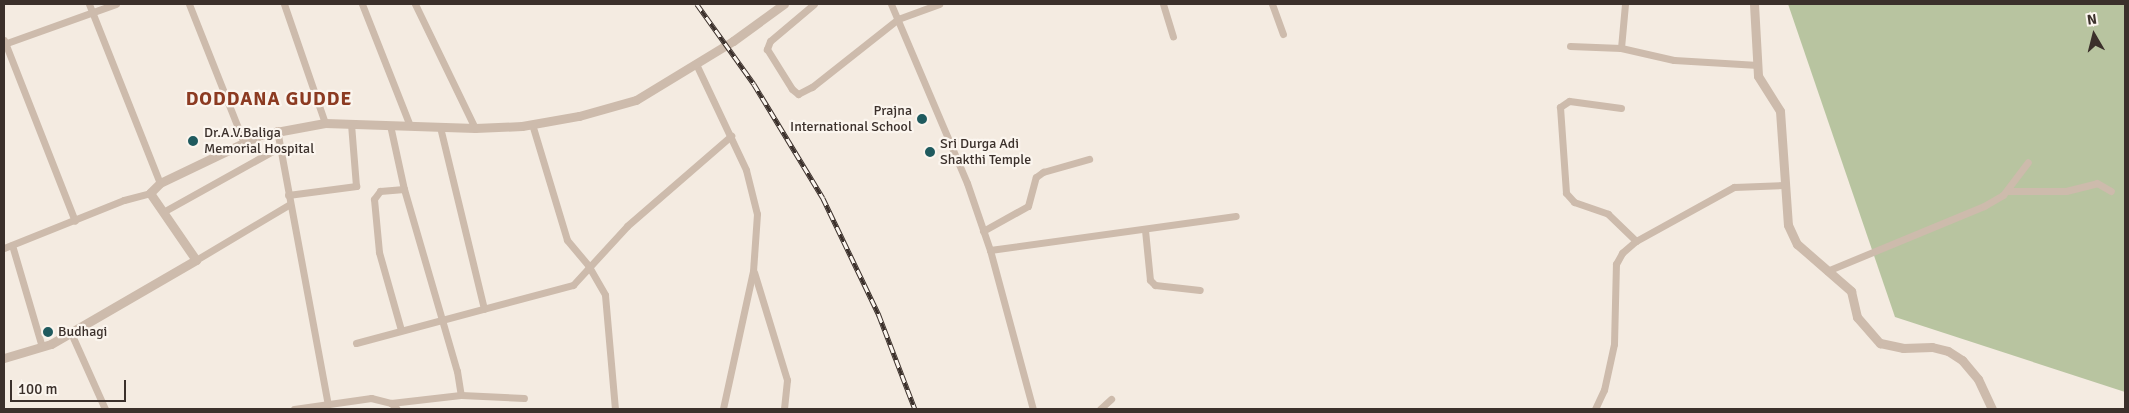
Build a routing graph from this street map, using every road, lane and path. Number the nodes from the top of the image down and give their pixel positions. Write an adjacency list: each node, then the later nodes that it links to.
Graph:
1 (89, 4): 15 (street)
2 (116, 4): 15 (street)
3 (189, 4): 34 (street)
4 (284, 4): 25 (street)
5 (362, 4): 29 (street)
6 (416, 4): 31 (street)
7 (784, 4): 22 (street)
8 (814, 4): 16 (street)
9 (892, 4): 16 (street)
10 (938, 4): 16 (street)
11 (1163, 4): 18 (street)
12 (1272, 4): 17 (street)
13 (1625, 4): 21 (street)
14 (1754, 4): 23 (street)
15 (92, 13): 19 (street); 38 (street)
16 (898, 19): 50 (street)
17 (1283, 34)
18 (1173, 36)
19 (4, 42): 48 (street)
20 (1570, 46): 21 (street)
21 (1621, 48): 23 (street)
22 (696, 64): 27 (street); 33 (street)
23 (1758, 65): 39 (street)
24 (1621, 108): 51 (street)
25 (325, 123): 26 (street); 32 (street)
26 (351, 124): 28 (street); 44 (street)
27 (532, 124): 31 (street); 56 (street)
28 (390, 125): 29 (street); 40 (street)
29 (410, 126): 30 (street)
30 (440, 127): 31 (street); 60 (street)
31 (475, 128)
32 (277, 130): 34 (street); 35 (street)
33 (731, 136): 56 (street); 57 (street)
34 (244, 143): 38 (street)
35 (280, 147): 44 (street); 46 (street)
36 (1089, 160): 50 (street)
37 (2028, 162): 41 (street)
38 (160, 183): 43 (street)
39 (1783, 185): 51 (street); 58 (street)
40 (404, 189): 61 (street); 62 (street)
41 (2007, 191): 42 (street); 58 (street)
42 (2111, 191)
43 (150, 193): 46 (street); 48 (street)
44 (288, 194): 45 (street)
45 (290, 204): 55 (street); 71 (street)
46 (163, 212): 55 (street)
47 (1236, 216): 49 (street)
48 (75, 221): 52 (street)
49 (1145, 230): 54 (street); 59 (street)
50 (983, 231): 54 (street)
51 (1636, 241): 80 (street)
52 (12, 245): 53 (street); 65 (street)
53 (4, 248)
54 (990, 250): 78 (street)
55 (196, 260): 63 (street)
56 (588, 265): 60 (street); 75 (street)
57 (753, 270): 76 (street); 77 (street)
58 (1826, 271): 81 (street)
59 (1200, 290)
60 (484, 309): 61 (street)
61 (442, 318): 62 (street); 67 (street)
62 (401, 330): 64 (street)
63 (71, 333): 65 (street); 72 (street)
64 (356, 344)
65 (42, 347): 66 (street)
66 (4, 358)
67 (461, 395): 68 (street); 70 (street)
68 (524, 398)
69 (1111, 399): 79 (street)
70 (391, 403): 71 (street); 74 (street)
71 (328, 404): 73 (street)
72 (105, 409)
73 (294, 409)
74 (397, 409)
75 (616, 409)
76 (723, 409)
77 (784, 409)
78 (1033, 409)
79 (1100, 409)
80 (1594, 409)
81 (1992, 409)

